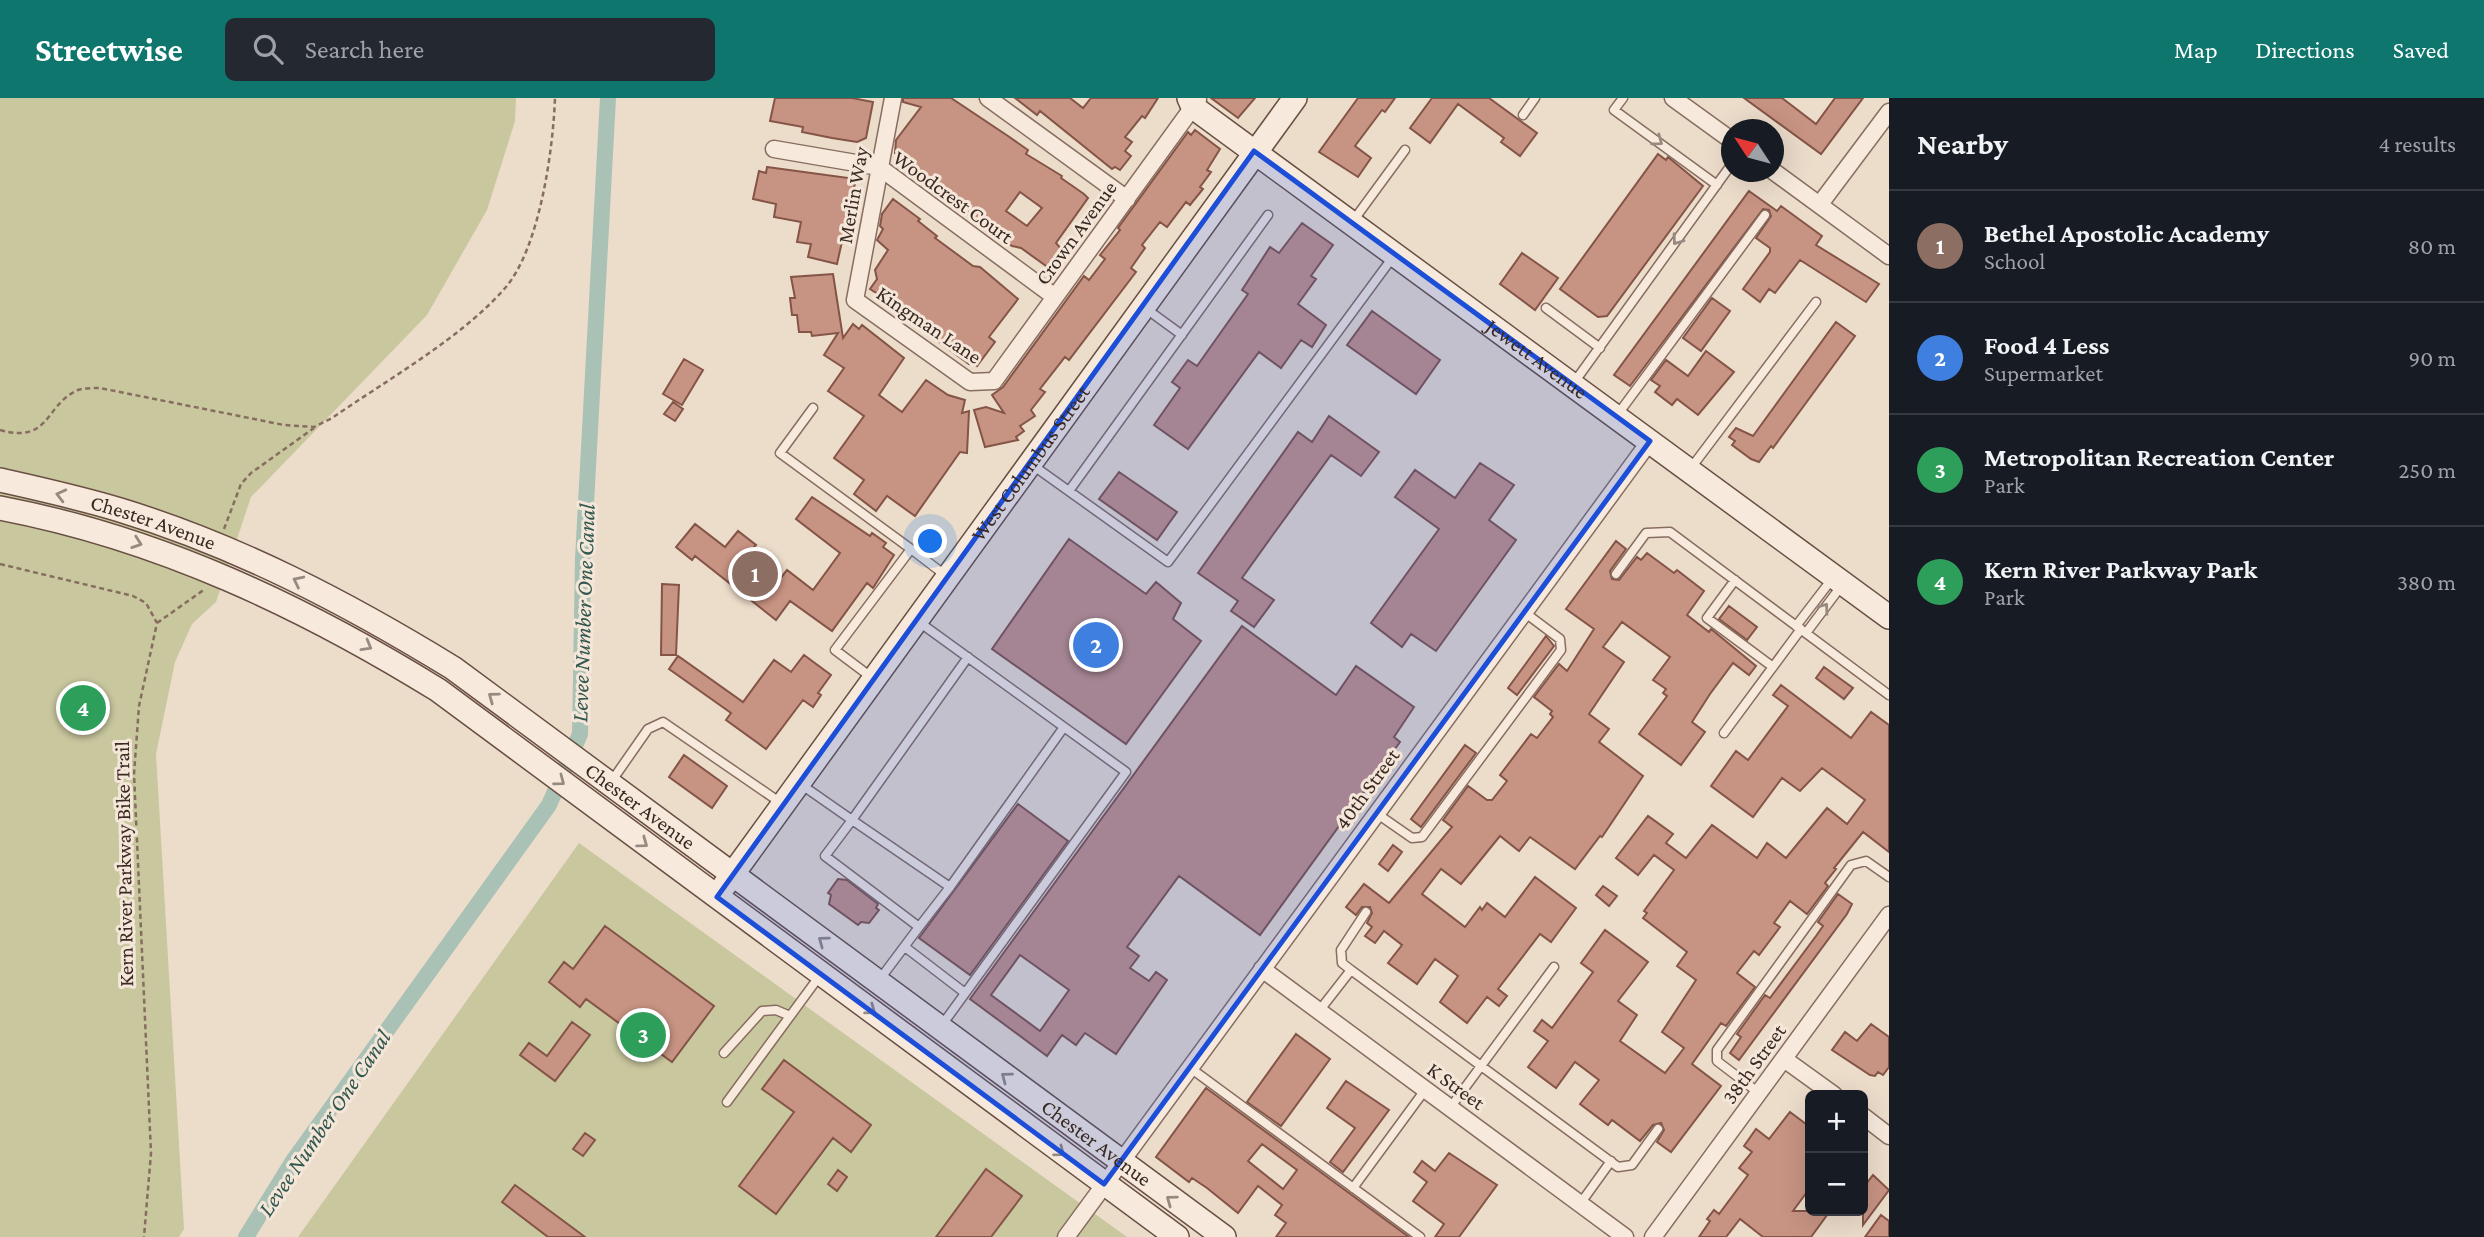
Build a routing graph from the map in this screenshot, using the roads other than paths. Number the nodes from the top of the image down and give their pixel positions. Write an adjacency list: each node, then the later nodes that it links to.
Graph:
1 (893, 98): 14 (street, Merlin Way)
2 (988, 98): 18 (street)
3 (1295, 98): 13 (main road, West Columbus Street)
4 (1535, 98): 9 (lane)
5 (1623, 98): 17 (lane, one-way to 17)
6 (1673, 98): 10 (street)
7 (1194, 101): 13 (main road, Jewett Avenue); 18 (street, Crown Avenue)
8 (1889, 112): 19 (street)
9 (1523, 115)
10 (1721, 133)
11 (774, 149): 14 (street, Woodcrest Court)
12 (1405, 150): 22 (lane)
13 (1254, 151): 22 (main road, Jewett Avenue); 28 (main road, West Columbus Street)
14 (879, 167): 25 (street, Woodcrest Court); 26 (street, Merlin Way)
15 (1721, 179): 17 (lane)
16 (1784, 179): 19 (street)
17 (1717, 185): 31 (lane, one-way to 31)
18 (1126, 199): 25 (street, Crown Avenue)
19 (1820, 204): 24 (street)
20 (1268, 215): 30 (lane)
21 (1765, 215): 35 (lane)
22 (1352, 223): 23 (main road, Jewett Avenue)
23 (1395, 254): 33 (main road, Jewett Avenue); 40 (lane)
24 (1889, 256)
25 (1055, 297): 32 (street, Crown Avenue)
26 (855, 300): 32 (street, Kingman Lane)
27 (1816, 302): 38 (lane)
28 (1142, 307): 30 (lane); 37 (main road, West Columbus Street)
29 (1546, 308): 31 (lane)
30 (1182, 335): 40 (lane)
31 (1600, 348): 33 (lane)
32 (979, 383)
33 (1571, 386): 35 (main road, Jewett Avenue)
34 (813, 408): 42 (lane)
35 (1616, 417): 36 (main road, Jewett Avenue)
36 (1650, 441): 38 (main road, Jewett Avenue); 47 (street, 40th Street)
37 (1030, 463): 40 (lane); 44 (main road, West Columbus Street)
38 (1689, 470): 46 (main road, Jewett Avenue)
39 (0, 480): 57 (main road, Chester Avenue, one-way to 39)
40 (1069, 491)
41 (0, 508): 65 (main road, Chester Avenue, one-way to 65)
42 (911, 549): 44 (lane); 53 (lane)
43 (1616, 574): 45 (lane)
44 (948, 577): 49 (main road, West Columbus Street)
45 (1735, 580): 50 (lane); 52 (lane)
46 (1838, 580): 48 (main road, Jewett Avenue); 50 (lane)
47 (1524, 611): 60 (street, 40th Street); 60 (lane)
48 (1889, 617)
49 (917, 620): 51 (lane); 53 (main road, West Columbus Street)
50 (1801, 629): 52 (lane); 54 (lane)
51 (968, 657): 55 (lane); 61 (lane)
52 (1773, 667): 56 (lane)
53 (874, 679): 58 (main road, West Columbus Street)
54 (1889, 695)
55 (1064, 727): 64 (lane); 75 (lane)
56 (1724, 733)
57 (607, 782): 59 (lane); 62 (main road, Chester Avenue)
58 (799, 783): 59 (main road, West Columbus Street); 61 (lane)
59 (783, 805): 62 (main road, West Columbus Street)
60 (1376, 813): 71 (street, 40th Street)
61 (852, 820): 64 (lane); 68 (lane)
62 (733, 875): 65 (main road, West Columbus Street); 74 (main road, Chester Avenue, one-way to 62)
63 (1889, 877): 85 (lane)
64 (950, 887): 68 (lane)
65 (717, 897): 73 (main road, Chester Avenue)
66 (1366, 912): 72 (lane)
67 (1889, 915): 80 (street, 38th Street)
68 (919, 927): 69 (lane)
69 (905, 947): 74 (lane); 75 (lane)
70 (1554, 967): 81 (lane)
71 (1262, 969): 76 (street, K Street); 82 (street, 40th Street)
72 (1351, 970): 76 (lane); 81 (lane)
73 (821, 973): 77 (lane); 93 (main road, Chester Avenue, one-way to 93)
74 (878, 981): 78 (main road, Chester Avenue)
75 (965, 993): 78 (lane)
76 (1319, 1011): 83 (street, K Street)
77 (790, 1016): 79 (lane); 86 (lane)
78 (940, 1028): 92 (main road, Chester Avenue, one-way to 78)
79 (724, 1053)
80 (1784, 1059): 84 (street); 85 (street, 38th Street)
81 (1481, 1066): 87 (lane); 91 (lane)
82 (1189, 1067): 92 (street, 40th Street); 94 (lane)
83 (1425, 1090): 87 (street, K Street); 94 (lane)
84 (1827, 1090)
85 (1759, 1093): 101 (street, 38th Street)
86 (727, 1102)
87 (1450, 1108): 95 (street, K Street)
88 (1868, 1120): 90 (street)
89 (1658, 1129): 91 (lane)
90 (1889, 1136)
91 (1611, 1161): 95 (lane)
92 (1119, 1162): 93 (street, 40th Street); 98 (main road, Chester Avenue, one-way to 92)
93 (1104, 1184): 96 (street, 40th Street); 97 (main road, Chester Avenue)
94 (1353, 1188): 99 (lane)
95 (1580, 1204): 100 (street, K Street)
96 (1066, 1237)
97 (1177, 1237)
98 (1224, 1237)
99 (1420, 1237)
100 (1625, 1237)
101 (1653, 1237)

